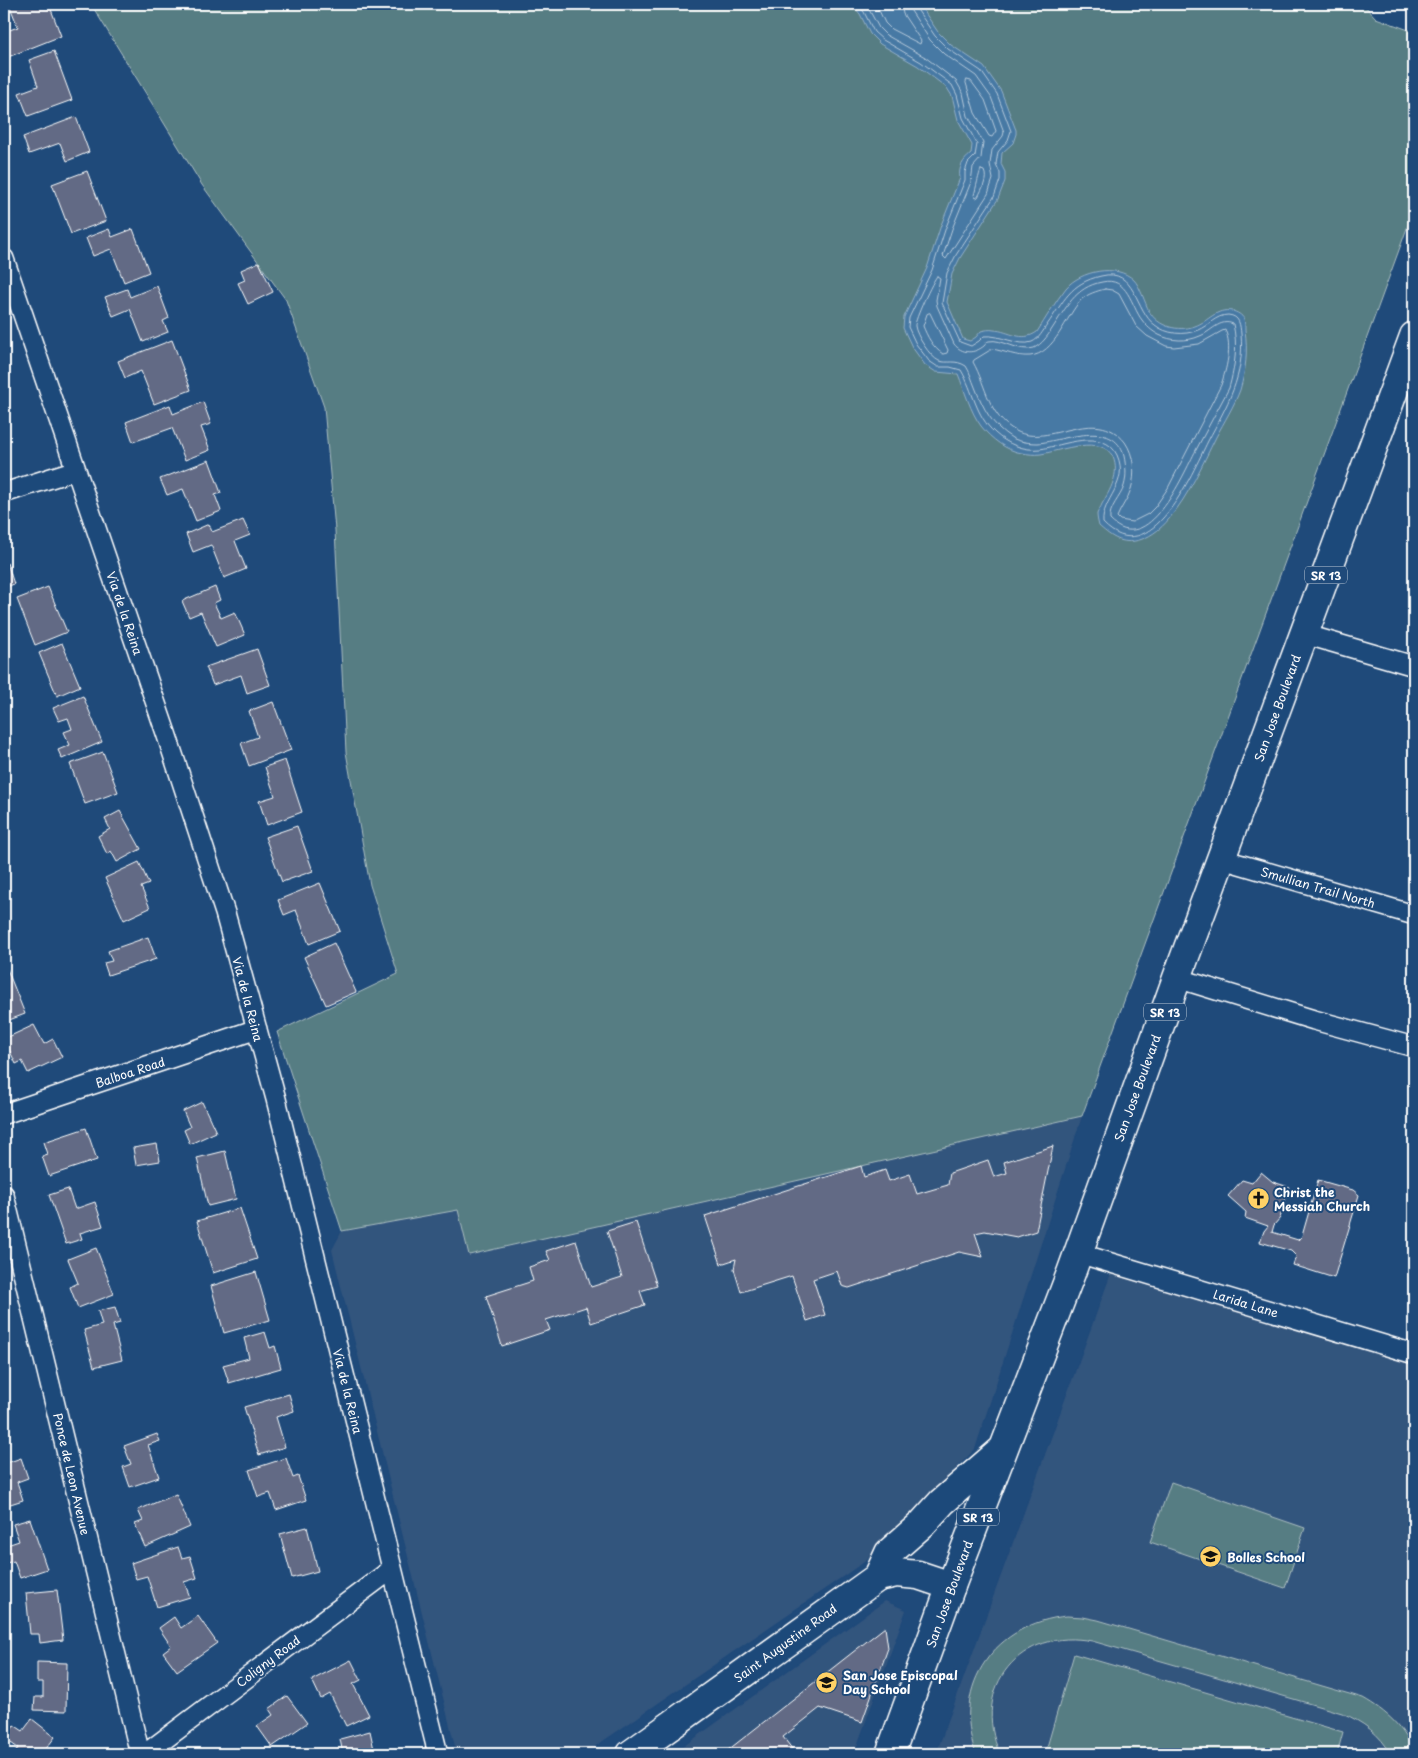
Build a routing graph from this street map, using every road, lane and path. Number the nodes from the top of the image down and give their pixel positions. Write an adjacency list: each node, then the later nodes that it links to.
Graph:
1 (4, 259): 4 (street, Via de la Reina)
2 (1414, 336): 3 (main road, San Jose Boulevard / SR 13)
3 (1406, 386): 6 (main road, San Jose Boulevard / SR 13)
4 (76, 470): 5 (street); 11 (street, Via de la Reina)
5 (4, 493)
6 (1304, 634): 7 (street); 8 (main road, San Jose Boulevard / SR 13)
7 (1414, 666)
8 (1222, 859): 9 (street, Smullian Trail North); 10 (main road, San Jose Boulevard / SR 13)
9 (1414, 914)
10 (1177, 978): 12 (street); 15 (main road, San Jose Boulevard / SR 13)
11 (257, 1030): 13 (street, Balboa Road); 18 (street, Via de la Reina)
12 (1414, 1048)
13 (4, 1114)
14 (4, 1195): 21 (street, Ponce de Leon Avenue)
15 (1078, 1252): 16 (street, Larida Lane); 17 (main road, San Jose Boulevard / SR 13)
16 (1414, 1354)
17 (1005, 1448): 19 (main road); 20 (main road, San Jose Boulevard / SR 13)
18 (392, 1569): 22 (street, Coligny Road); 23 (street, Via de la Reina)
19 (878, 1577): 20 (main road, Saint Augustine Road); 24 (main road, Saint Augustine Road)
20 (951, 1586): 25 (main road, San Jose Boulevard / SR 13)
21 (140, 1754)
22 (145, 1754)
23 (438, 1754)
24 (631, 1754)
25 (890, 1754)

